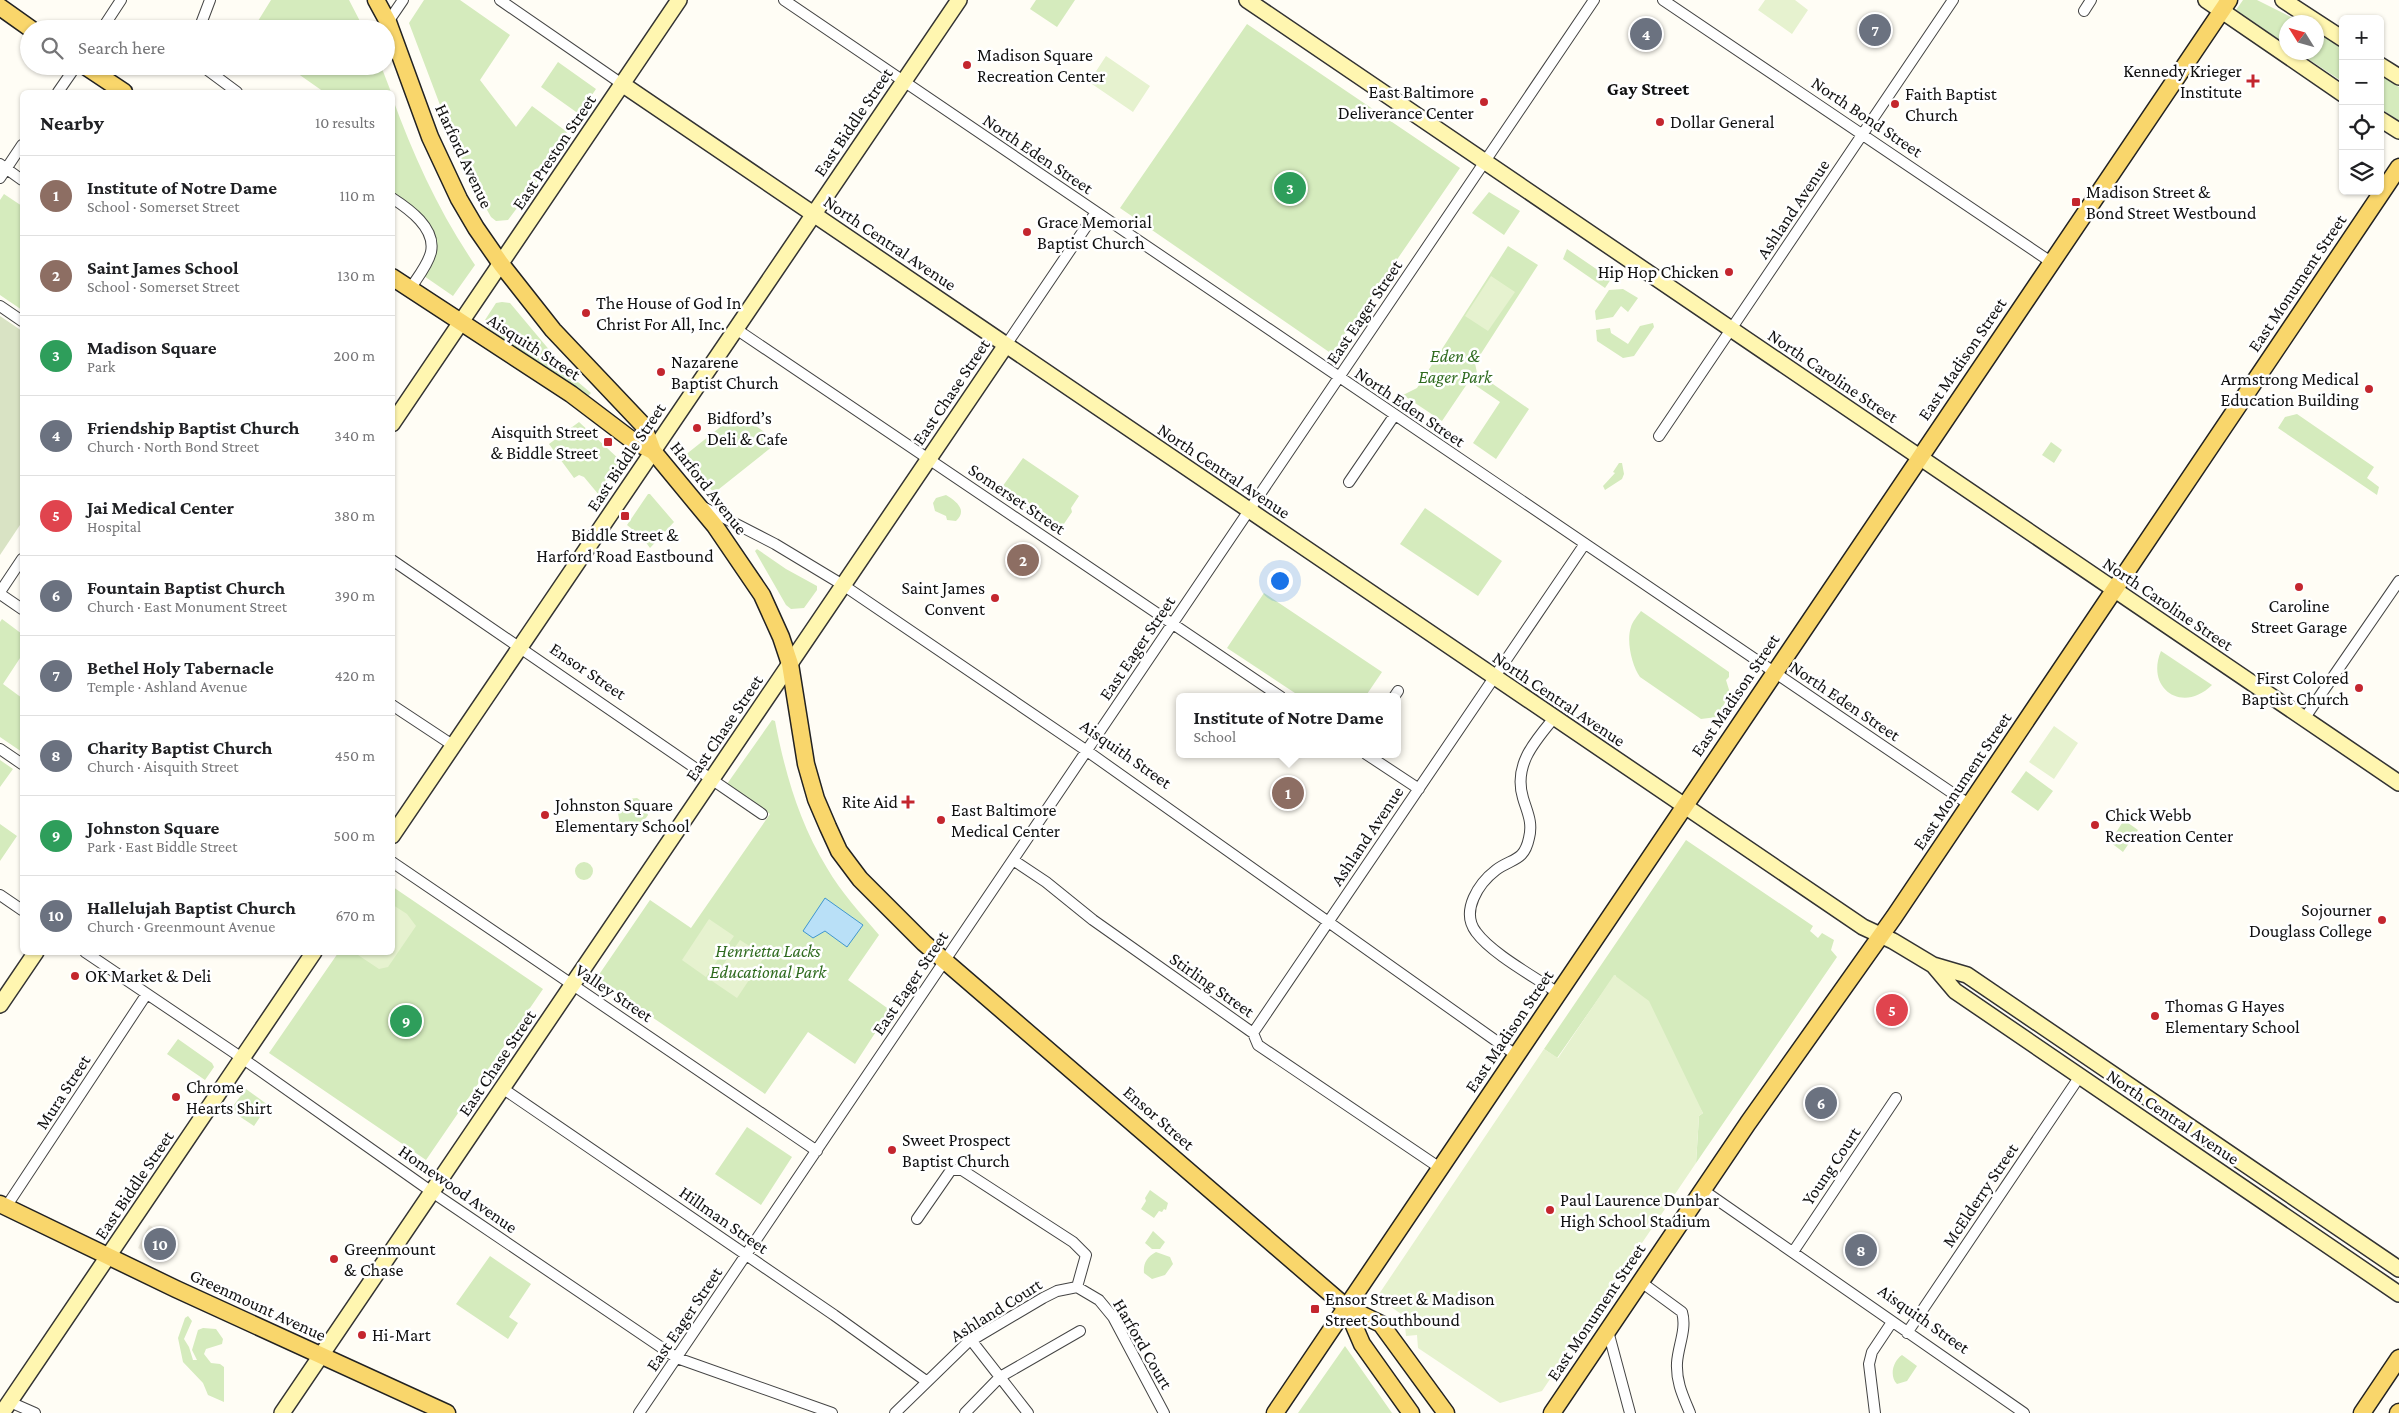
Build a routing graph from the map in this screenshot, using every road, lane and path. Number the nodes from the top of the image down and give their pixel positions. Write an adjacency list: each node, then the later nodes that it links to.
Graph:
1 (121, 0): 19 (street)
2 (210, 0): 20 (street)
3 (376, 0): 21 (main road, Harford Avenue)
4 (403, 0): 22 (street)
5 (500, 0): 32 (street, North Central Avenue)
6 (679, 0): 32 (street, East Preston Street)
7 (784, 0): 31 (street, North Eden Street)
8 (959, 0): 31 (street, East Biddle Street)
9 (1247, 0): 41 (street, North Caroline Street)
10 (1594, 0): 41 (street, East Eager Street)
11 (1664, 0): 39 (street, North Bond Street)
12 (1953, 0): 39 (street, Ashland Avenue)
13 (2092, 0): 18 (street)
14 (2206, 0): 16 (street)
15 (2283, 0): 24 (street)
16 (2225, 5): 36 (street); 49 (main road, East Madison Street)
17 (0, 7): 23 (main road)
18 (2084, 11)
19 (108, 20)
20 (202, 20)
21 (387, 20)
22 (389, 20)
23 (20, 21)
24 (2339, 36)
25 (395, 41): 50 (main road, Harford Avenue)
26 (2384, 68): 30 (street)
27 (70, 75): 33 (street)
28 (98, 75): 34 (main road)
29 (214, 75): 35 (street)
30 (2399, 77)
31 (903, 82): 47 (street, North Eden Street); 48 (street, East Biddle Street)
32 (622, 84): 48 (street, North Central Avenue); 50 (street, East Preston Street)
33 (59, 90)
34 (121, 90)
35 (234, 90)
36 (2339, 91)
37 (2384, 121): 38 (street)
38 (2399, 131)
39 (1863, 133): 49 (street, North Bond Street); 57 (street, Ashland Avenue)
40 (20, 147): 42 (street)
41 (1485, 162): 57 (street, North Caroline Street); 59 (street, East Eager Street)
42 (3, 167): 44 (street); 45 (street)
43 (2399, 167): 74 (main road, East Monument Street)
44 (0, 178)
45 (20, 179)
46 (395, 200): 52 (street)
47 (1096, 212): 58 (street, East Chase Street); 59 (street, North Eden Street)
48 (814, 214): 56 (street, East Biddle Street); 58 (street, North Central Avenue)
49 (2052, 262): 64 (main road, East Madison Street)
50 (501, 264): 55 (street, East Preston Street); 63 (main road, Harford Avenue)
51 (395, 279): 52 (main road, Aisquith Street)
52 (410, 289): 55 (main road, Aisquith Street)
53 (0, 306): 54 (street)
54 (20, 320)
55 (461, 323): 61 (street, East Preston Street); 63 (main road, Aisquith Street)
56 (736, 329): 63 (street, East Biddle Street); 65 (street, Somerset Street)
57 (1731, 329): 62 (street, Ashland Avenue); 64 (street, North Caroline Street)
58 (1006, 345): 65 (street, East Chase Street); 68 (street, North Central Avenue)
59 (1338, 378): 60 (street, North Eden Street); 68 (street, East Eager Street)
60 (1394, 416): 66 (street); 69 (street, North Eden Street)
61 (395, 420)
62 (1659, 436)
63 (653, 451): 67 (main road, Harford Avenue); 78 (street, East Biddle Street)
64 (1920, 457): 74 (street, North Caroline Street); 80 (main road, East Madison Street)
65 (928, 459): 73 (street, East Chase Street); 77 (street, Somerset Street)
66 (1349, 482)
67 (700, 506): 73 (street, Aisquith Street); 79 (main road, Harford Avenue)
68 (1249, 510): 77 (street, East Eager Street); 81 (street, North Central Avenue)
69 (1584, 545): 80 (street, North Eden Street); 81 (street, Ashland Avenue)
70 (20, 562): 75 (street)
71 (395, 562): 78 (street, Ensor Street)
72 (2399, 581): 85 (street)
73 (843, 585): 79 (street, East Chase Street); 88 (street, Aisquith Street)
74 (2114, 590): 85 (street, North Caroline Street); 94 (main road, East Monument Street)
75 (0, 593): 76 (street)
76 (20, 608)
77 (1173, 624): 82 (street, Somerset Street); 88 (street, East Eager Street)
78 (520, 648): 86 (street, East Biddle Street); 91 (street, Ensor Street)
79 (790, 664): 91 (street, East Chase Street); 107 (main road, Harford Avenue)
80 (1774, 673): 94 (street, North Eden Street); 95 (main road, East Madison Street)
81 (1494, 677): 84 (street, North Central Avenue); 93 (street, Ashland Avenue)
82 (1275, 693)
83 (395, 707): 86 (street)
84 (1554, 718): 95 (street, North Central Avenue); 110 (street)
85 (2304, 719): 92 (street, North Caroline Street)
86 (454, 746): 97 (street, East Biddle Street)
87 (0, 749): 90 (street)
88 (1087, 751): 98 (street, East Eager Street); 102 (street, Aisquith Street)
89 (1372, 758): 93 (street)
90 (20, 763)
91 (711, 780): 96 (street, Ensor Street); 109 (street, East Chase Street)
92 (2399, 783)
93 (1418, 789): 102 (street, Ashland Avenue)
94 (1970, 805): 103 (main road, East Monument Street)
95 (1684, 806): 103 (street, North Central Avenue); 110 (main road, East Madison Street)
96 (762, 814)
97 (395, 832)
98 (1013, 860): 107 (street, East Eager Street); 113 (street, Stirling Street)
99 (395, 864): 109 (street, Valley Street)
100 (0, 895): 101 (street)
101 (20, 909)
102 (1328, 922): 113 (street); 116 (street, Aisquith Street)
103 (1881, 935): 108 (street, North Central Avenue); 123 (main road, East Monument Street)
104 (34, 955): 112 (street)
105 (89, 955): 111 (street, Homewood Avenue)
106 (312, 955): 117 (street, East Biddle Street)
107 (946, 960): 121 (street, East Eager Street); 134 (main road, Ensor Street)
108 (1933, 965): 114 (street, North Central Avenue); 115 (street, North Central Avenue)
109 (572, 985): 119 (street, East Chase Street); 121 (street, Valley Street)
110 (1558, 993): 116 (main road, East Madison Street)
111 (146, 995): 117 (street, Homewood Avenue); 125 (street, Mura Street)
112 (0, 1005)
113 (1253, 1033): 122 (street, Stirling Street)
114 (2056, 1036): 115 (street); 130 (street, North Central Avenue)
115 (2044, 1052): 118 (street, North Central Avenue)
116 (1516, 1055): 122 (main road, East Madison Street)
117 (242, 1058): 124 (street, Homewood Avenue); 128 (street, East Biddle Street)
118 (2080, 1076): 133 (street, North Central Avenue); 138 (street, McElderry Street)
119 (502, 1088): 124 (street, East Chase Street); 129 (street, Hillman Street)
120 (1896, 1098): 127 (street, Young Court)
121 (816, 1151): 129 (street, East Eager Street)
122 (1440, 1168): 134 (main road, East Madison Street)
123 (1703, 1190): 127 (street, Aisquith Street); 131 (main road, East Monument Street)
124 (432, 1192): 140 (street, East Chase Street); 141 (street, Homewood Avenue)
125 (3, 1205): 128 (main road, Greenmount Avenue)
126 (917, 1219): 132 (street)
127 (1792, 1252): 135 (street, Aisquith Street)
128 (109, 1256): 140 (main road, Greenmount Avenue); 145 (street, East Biddle Street)
129 (746, 1256): 141 (street, East Eager Street); 144 (street, Hillman Street)
130 (2399, 1269)
131 (1641, 1282): 137 (main road, East Monument Street); 160 (street)
132 (1077, 1287): 139 (street, Ashland Court); 154 (street, Harford Court)
133 (2399, 1294)
134 (1346, 1307): 155 (main road, East Madison Street); 156 (main road, Ensor Street); 157 (main road, Ensor Street)
135 (1892, 1322): 138 (street, Aisquith Street); 161 (street)
136 (1080, 1331): 143 (street)
137 (1608, 1331): 158 (main road, East Monument Street); 159 (street)
138 (1907, 1332): 162 (street, Aisquith Street)
139 (971, 1340): 143 (street); 144 (street, Ashland Court)
140 (320, 1357): 147 (street, East Chase Street); 148 (main road, Greenmount Avenue)
141 (677, 1358): 149 (street, East Eager Street); 150 (street, Homewood Avenue)
142 (2399, 1358): 163 (main road)
143 (1000, 1377): 152 (street); 153 (street)
144 (926, 1381): 151 (street, Ashland Court)
145 (6, 1407): 146 (street)
146 (35, 1413)
147 (282, 1413)
148 (446, 1413)
149 (639, 1413)
150 (832, 1413)
151 (894, 1413)
152 (965, 1413)
153 (1028, 1413)
154 (1164, 1413)
155 (1275, 1413)
156 (1411, 1413)
157 (1446, 1413)
158 (1552, 1413)
159 (1630, 1413)
160 (1690, 1413)
161 (1875, 1413)
162 (2024, 1413)
163 (2362, 1413)

